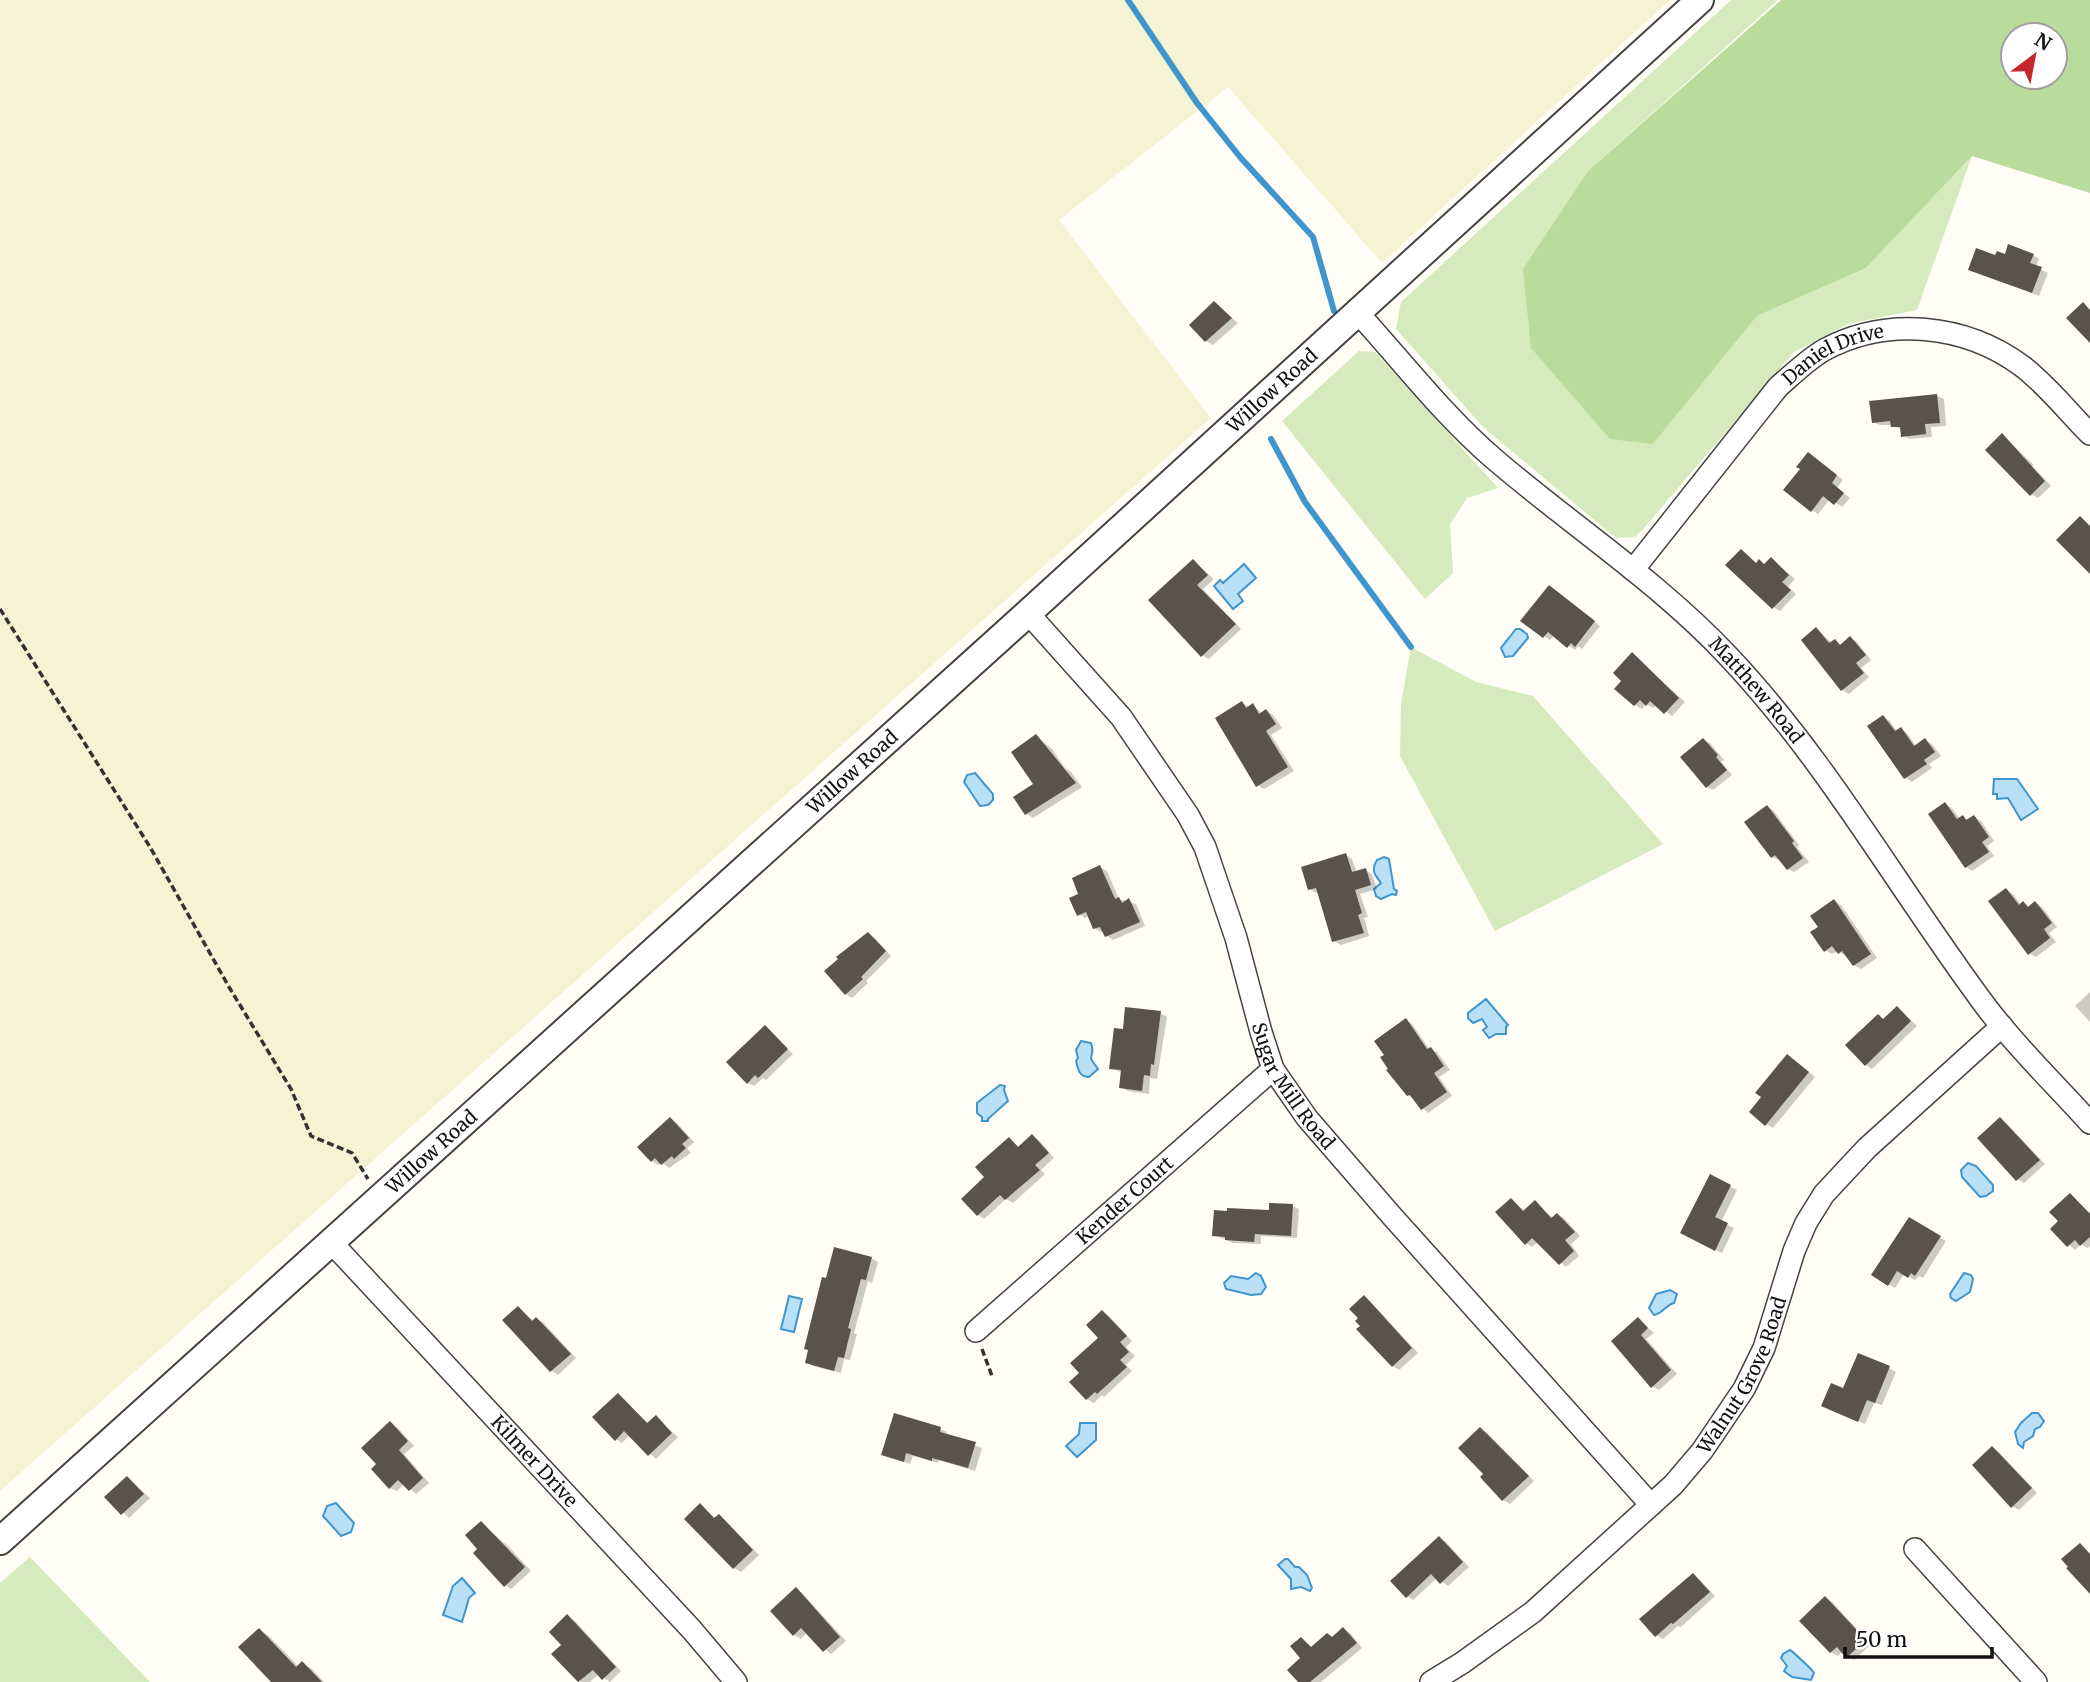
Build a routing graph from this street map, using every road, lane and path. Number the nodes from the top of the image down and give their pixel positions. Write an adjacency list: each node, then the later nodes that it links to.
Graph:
1 (1700, 0): 2 (street, Willow Road)
2 (1358, 313): 4 (street, Matthew Road); 6 (street, Willow Road)
3 (2090, 434): 4 (street, Daniel Drive)
4 (1633, 569): 7 (street, Matthew Road)
5 (0, 609): 10 (path)
6 (1028, 613): 8 (street, Sugar Mill Road); 10 (street, Willow Road)
7 (2002, 1026): 9 (street, Matthew Road); 14 (street, Walnut Grove Road)
8 (1273, 1069): 12 (street, Kender Court); 14 (street, Sugar Mill Road)
9 (2090, 1123)
10 (379, 1196): 11 (street, Willow Road)
11 (331, 1242): 15 (street, Willow Road); 17 (street, Kilmer Drive)
12 (976, 1331): 13 (path)
13 (992, 1376)
14 (1651, 1505): 18 (street, Walnut Grove Road)
15 (0, 1541)
16 (1915, 1549): 19 (street)
17 (736, 1682)
18 (1431, 1682)
19 (2036, 1682)

